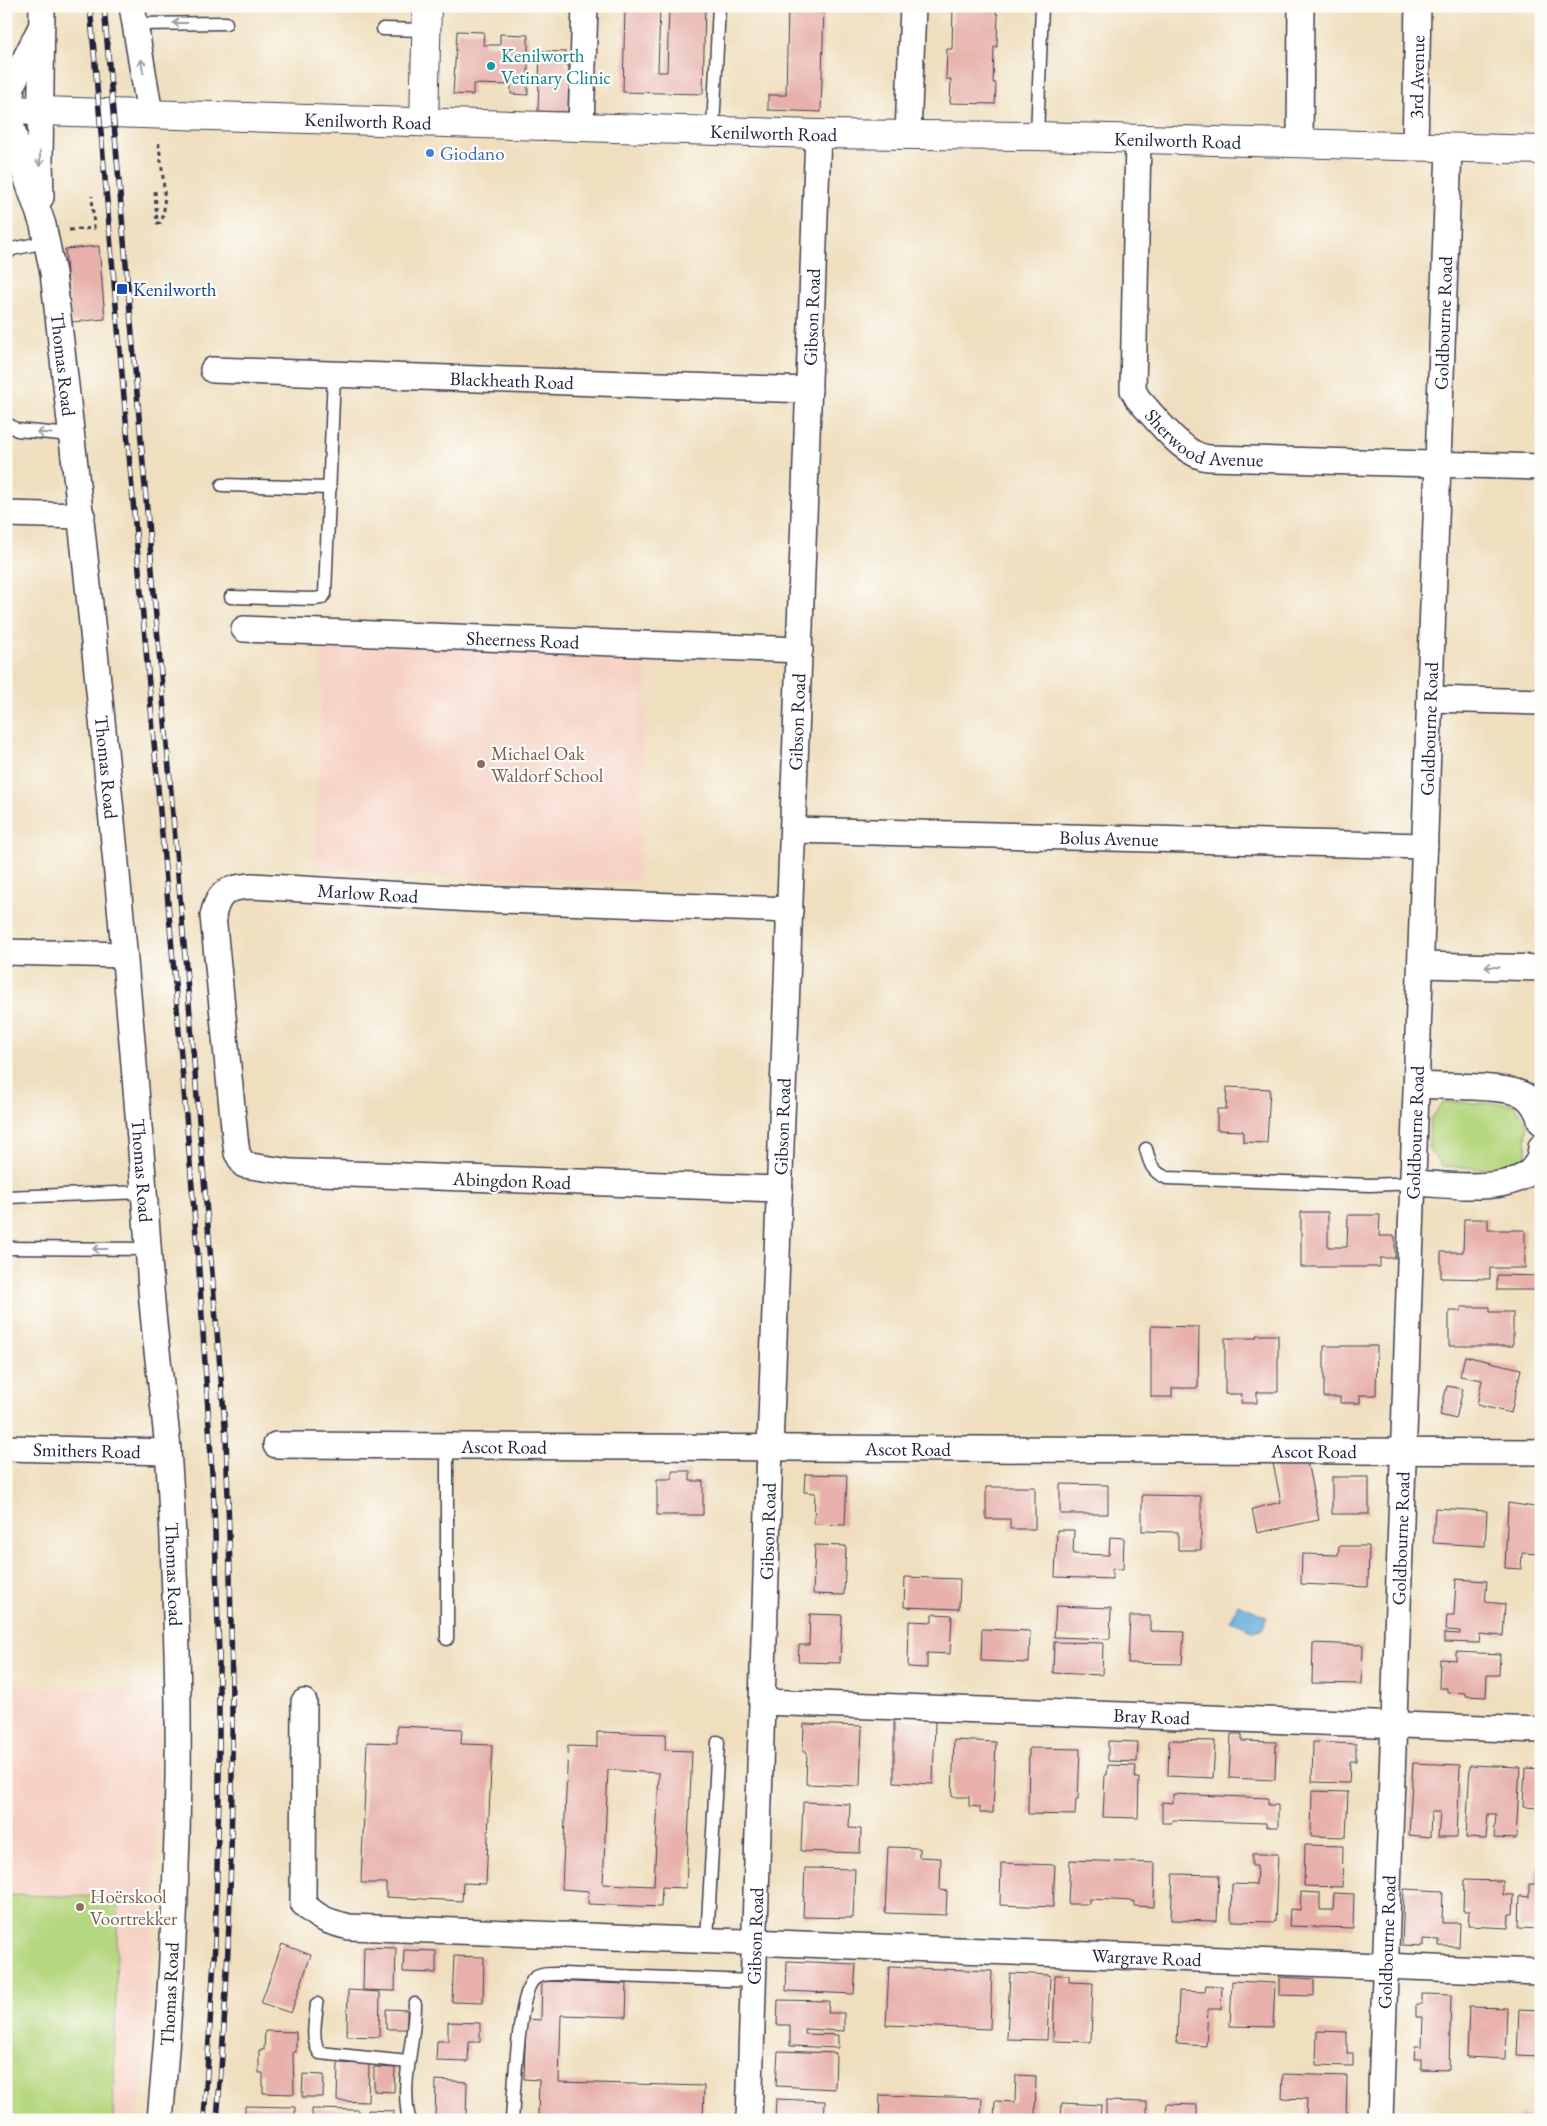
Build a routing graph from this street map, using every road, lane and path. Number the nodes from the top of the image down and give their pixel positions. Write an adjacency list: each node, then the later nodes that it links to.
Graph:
1 (585, 6): 16 (street)
2 (719, 6): 17 (lane)
3 (913, 6): 19 (street)
4 (1042, 6): 20 (lane)
5 (1301, 6): 22 (street)
6 (1418, 6): 23 (street, 3rd Avenue)
7 (133, 15): 10 (lane, one-way to 7); 15 (street, one-way to 7)
8 (42, 16): 12 (street, Thomas Road); 13 (street, Thomas Road)
9 (426, 18): 11 (lane); 14 (street)
10 (226, 23)
11 (383, 29)
12 (8, 110): 13 (street, Kenilworth Road); 28 (street, Thomas Road)
13 (40, 111): 15 (street, Kenilworth Road); 28 (street, Thomas Road, one-way to 28)
14 (424, 121): 15 (street, Kenilworth Road); 16 (street, Kenilworth Road)
15 (154, 126): 26 (path)
16 (582, 126): 17 (street, Kenilworth Road)
17 (713, 129): 18 (street, Kenilworth Road)
18 (818, 134): 19 (street, Kenilworth Road); 32 (street, Gibson Road)
19 (908, 135): 20 (street, Kenilworth Road)
20 (1037, 136): 21 (street, Kenilworth Road)
21 (1138, 139): 22 (street, Kenilworth Road); 35 (street, Sherwood Avenue)
22 (1300, 144): 23 (street, Kenilworth Road)
23 (1415, 147): 24 (street, Kenilworth Road)
24 (1449, 148): 25 (street, Kenilworth Road); 35 (street, Goldbourne Road)
25 (1541, 150)
26 (155, 191)
27 (92, 196): 28 (path)
28 (51, 232): 29 (lane); 34 (street, Thomas Road)
29 (6, 254)
30 (213, 370): 31 (street, Blackheath Road)
31 (334, 374): 32 (street, Blackheath Road); 38 (lane)
32 (809, 390): 43 (street, Gibson Road)
33 (11, 427): 34 (lane, one-way to 33)
34 (72, 435): 40 (street, Thomas Road)
35 (1437, 465): 36 (street, Sherwood Avenue); 44 (street, Goldbourne Road)
36 (1541, 467)
37 (222, 485): 38 (lane)
38 (330, 488): 41 (lane)
39 (6, 514): 40 (street)
40 (82, 516): 50 (street, Thomas Road)
41 (231, 597)
42 (244, 629): 43 (street, Sheerness Road)
43 (800, 650): 46 (street, Gibson Road)
44 (1431, 699): 45 (street); 47 (street, Goldbourne Road)
45 (1541, 702)
46 (794, 830): 47 (street, Bolus Avenue); 48 (street, Gibson Road)
47 (1425, 846): 51 (street, Goldbourne Road)
48 (790, 910): 57 (street, Marlow Road); 59 (street, Gibson Road)
49 (6, 952): 50 (street)
50 (124, 955): 60 (street, Thomas Road)
51 (1421, 965): 52 (street, one-way to 51); 53 (street, Goldbourne Road)
52 (1541, 968)
53 (1418, 1085): 54 (street); 58 (street, Goldbourne Road)
54 (1541, 1122)
55 (1541, 1147): 58 (street)
56 (1146, 1149): 58 (lane)
57 (244, 1165): 59 (street, Abingdon Road)
58 (1414, 1183): 68 (street, Goldbourne Road)
59 (780, 1188): 66 (street, Gibson Road)
60 (144, 1192): 61 (lane); 63 (street, Thomas Road)
61 (6, 1197)
62 (6, 1248): 63 (lane, one-way to 62)
63 (148, 1249): 69 (street, Thomas Road)
64 (276, 1445): 65 (street, Ascot Road)
65 (447, 1445): 66 (street, Ascot Road); 71 (lane)
66 (770, 1447): 68 (street, Ascot Road); 73 (street, Gibson Road)
67 (6, 1448): 69 (street, Smithers Road)
68 (1402, 1451): 70 (street, Ascot Road); 74 (street, Goldbourne Road)
69 (168, 1452): 85 (street, Thomas Road)
70 (1541, 1452)
71 (448, 1639)
72 (304, 1702): 77 (street, Wargrave Road)
73 (762, 1702): 74 (street, Bray Road); 78 (street, Gibson Road)
74 (1393, 1726): 75 (street, Bray Road); 79 (street, Goldbourne Road)
75 (1541, 1730)
76 (718, 1742): 77 (lane)
77 (707, 1940): 78 (street, Wargrave Road)
78 (754, 1942): 79 (street, Wargrave Road); 81 (street, Gibson Road)
79 (1385, 1967): 80 (street, Wargrave Road); 89 (street, Goldbourne Road)
80 (1541, 1972)
81 (753, 1981): 87 (lane); 88 (street, Gibson Road)
82 (317, 2004): 84 (lane)
83 (415, 2004): 84 (lane)
84 (408, 2062): 86 (lane)
85 (160, 2120)
86 (409, 2120)
87 (512, 2120)
88 (750, 2120)
89 (1380, 2120)

